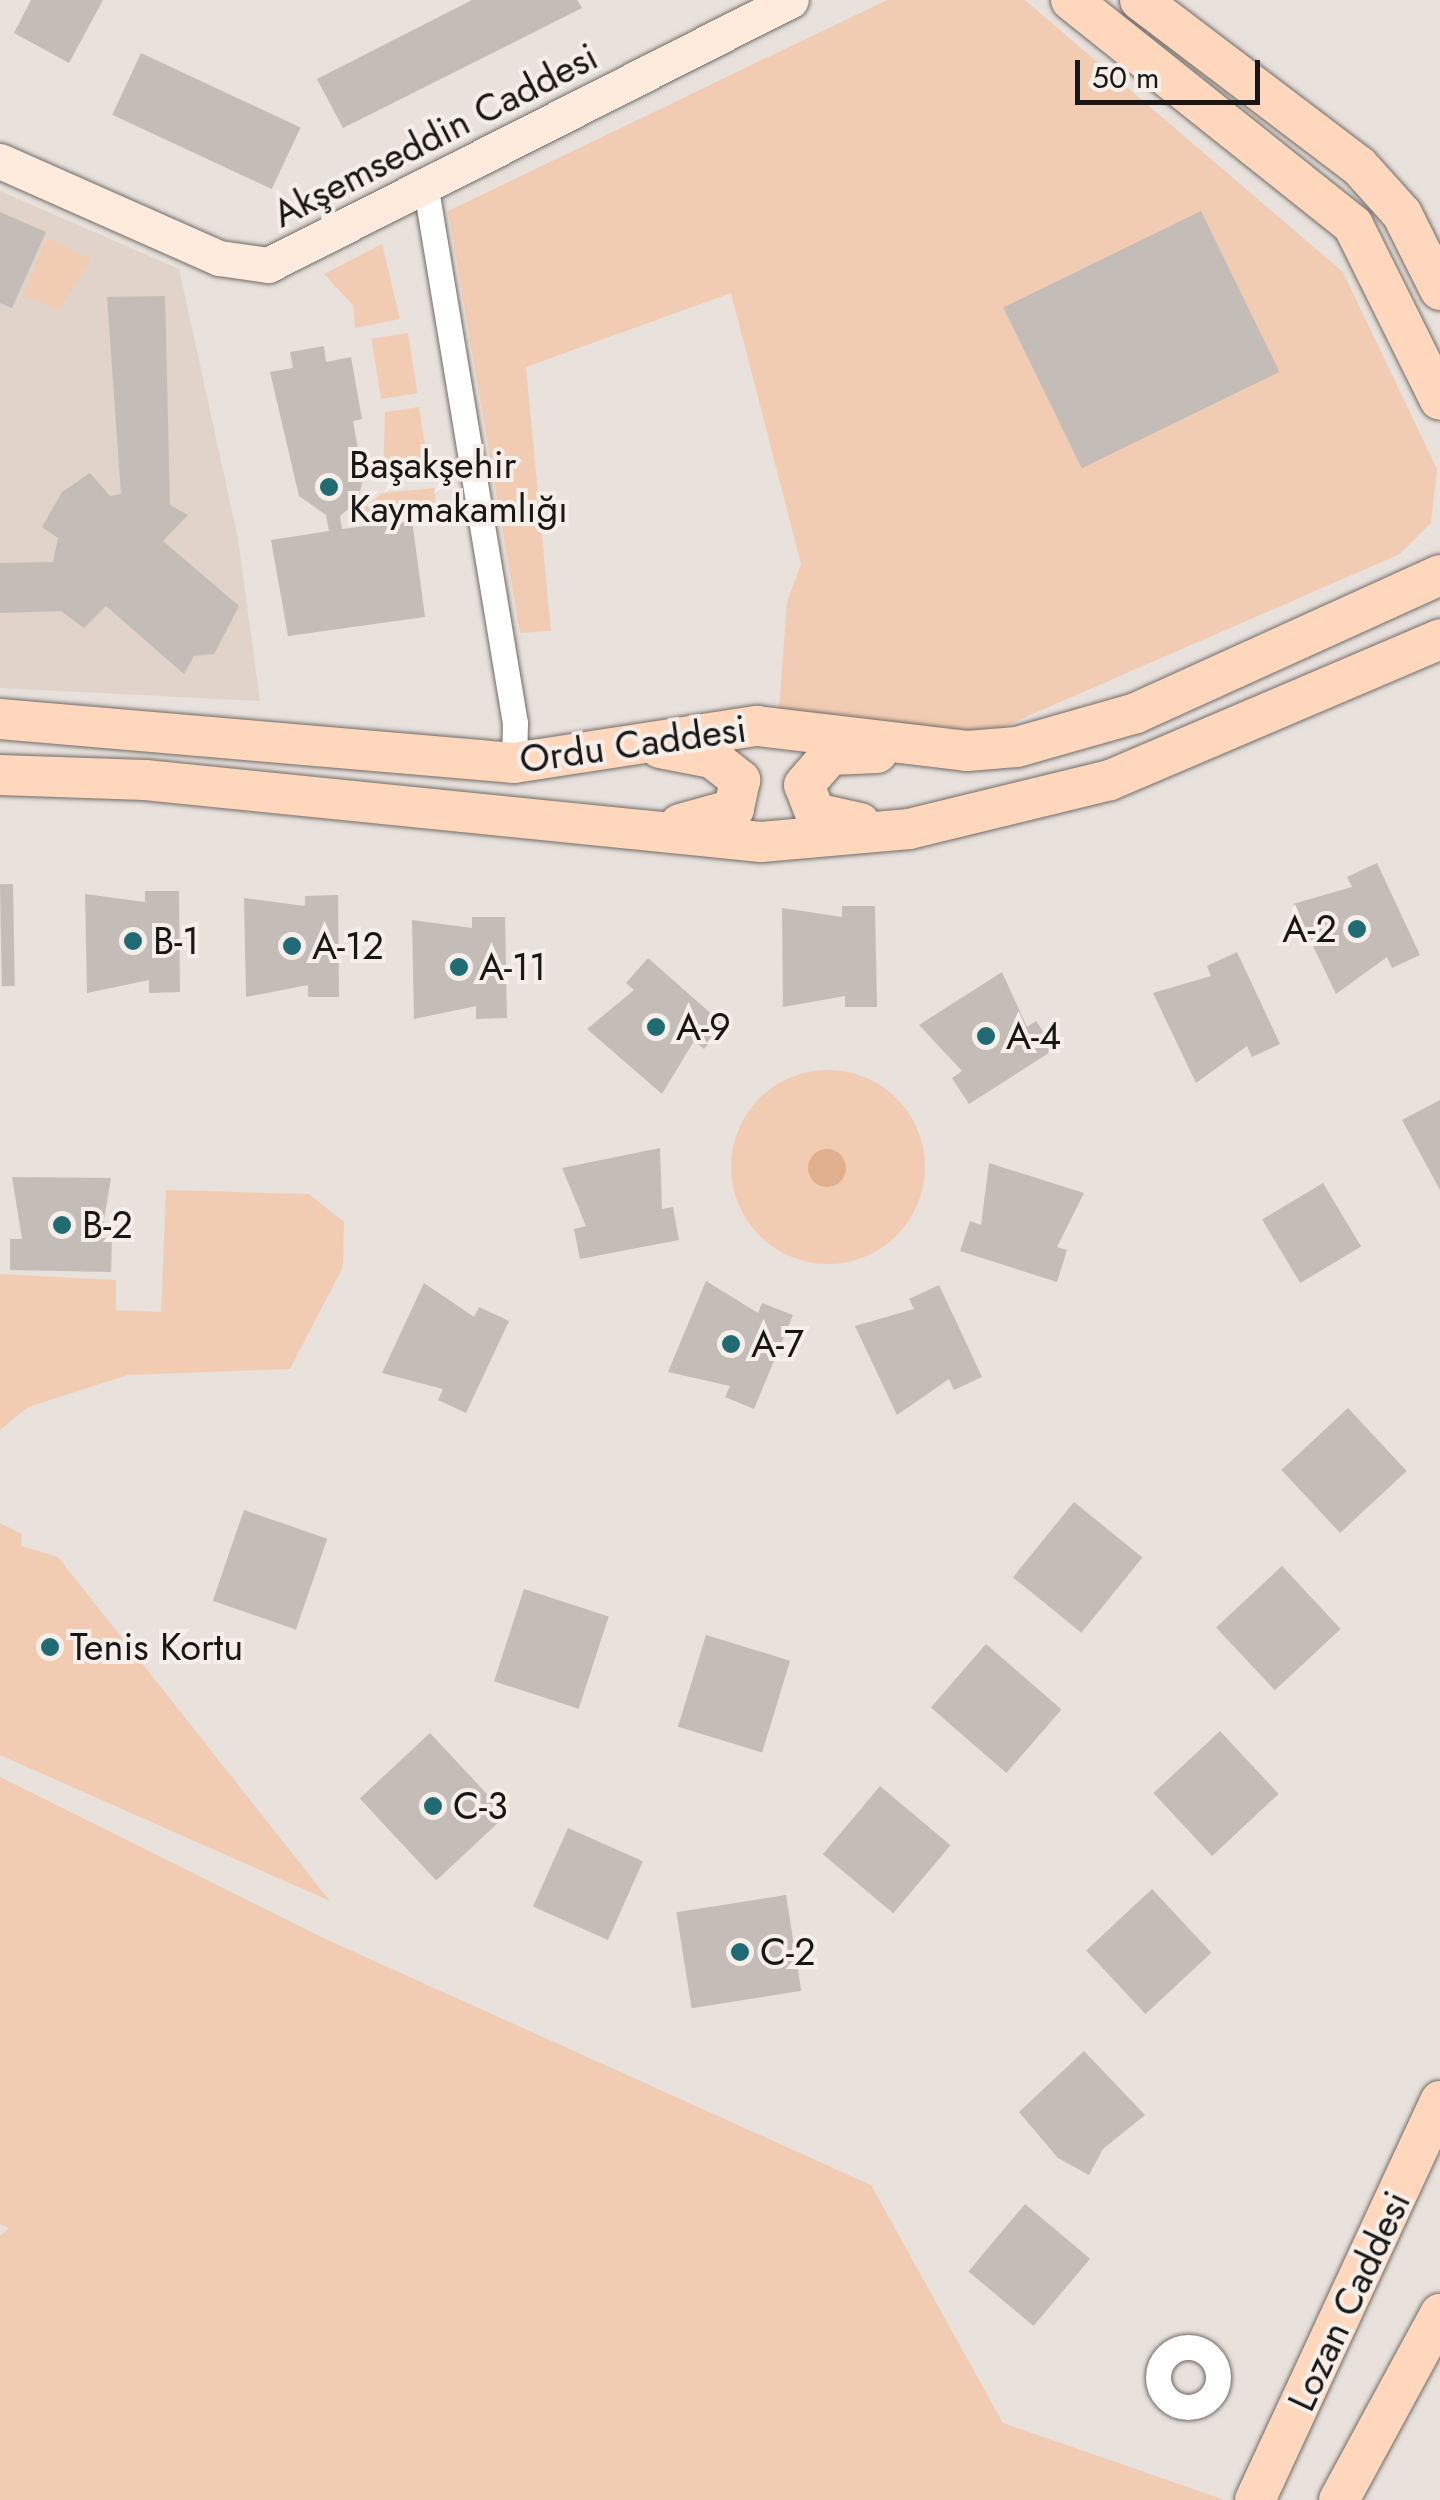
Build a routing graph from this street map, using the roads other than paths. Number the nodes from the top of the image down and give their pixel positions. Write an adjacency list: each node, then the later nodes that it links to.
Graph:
1 (791, 0): 5 (street, Akşemseddin Caddesi)
2 (1071, 0): 7 (main road)
3 (1140, 0): 6 (main road)
4 (0, 161): 5 (street, Akşemseddin Caddesi)
5 (426, 189): 14 (street)
6 (1440, 290)
7 (1440, 400)
8 (1440, 544): 9 (main road)
9 (1426, 580): 13 (main road, Ordu Caddesi)
10 (1432, 644): 17 (main road, Ordu Caddesi)
11 (0, 719): 14 (main road, Ordu Caddesi)
12 (645, 746): 13 (main road, Ordu Caddesi); 14 (main road, Ordu Caddesi); 16 (main road)
13 (968, 751): 17 (main road)
14 (514, 764)
15 (0, 775): 16 (main road, Ordu Caddesi)
16 (606, 828): 17 (main road, Ordu Caddesi)
17 (909, 828)
18 (1440, 2102): 20 (main road, Lozan Caddesi)
19 (1440, 2314): 21 (main road, Lozan Caddesi)
20 (1255, 2500)
21 (1339, 2500)

